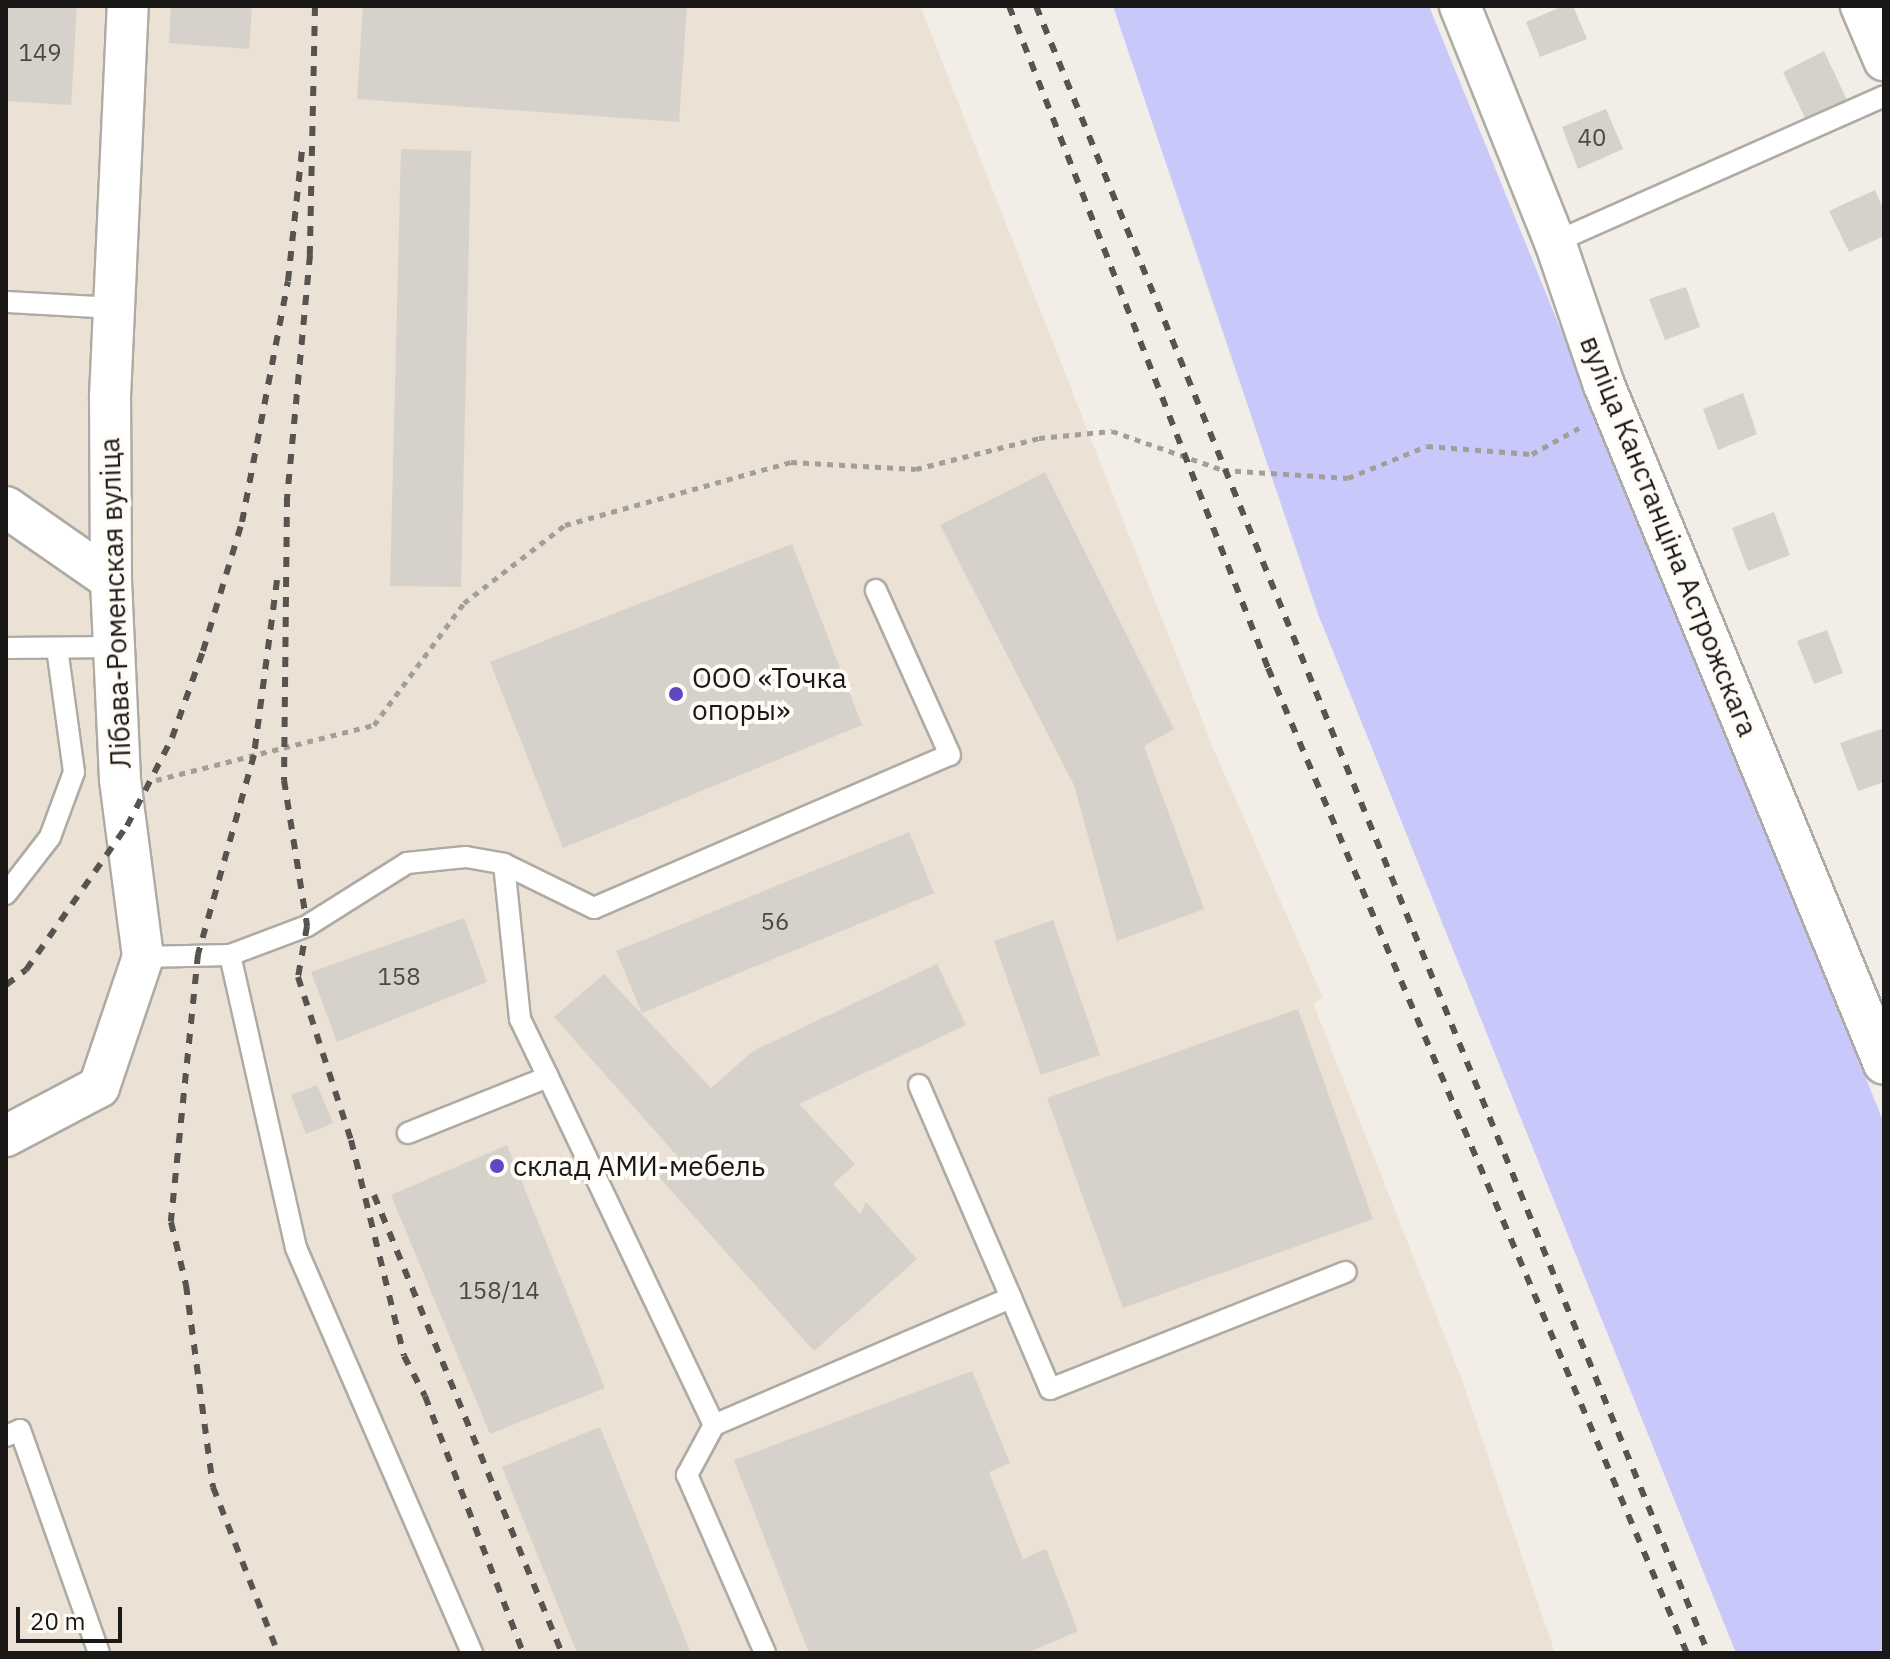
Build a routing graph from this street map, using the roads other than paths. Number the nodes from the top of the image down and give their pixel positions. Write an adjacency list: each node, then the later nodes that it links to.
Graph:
1 (128, 6): 8 (street, Лібава-Роменская вуліца)
2 (1460, 6): 6 (street, вуліца Канстанціна Астрожскага)
3 (1861, 6): 4 (street)
4 (1884, 60)
5 (1884, 96): 6 (lane)
6 (1555, 242): 19 (street, вуліца Канстанціна Астрожскага)
7 (6, 302): 8 (lane)
8 (114, 308): 10 (street, Лібава-Роменская вуліца)
9 (6, 507): 10 (street)
10 (111, 580): 12 (street, Лібава-Роменская вуліца)
11 (876, 590): 15 (lane)
12 (117, 647): 14 (lane); 18 (street, Лібава-Роменская вуліца)
13 (6, 648): 14 (lane)
14 (57, 648): 16 (lane)
15 (504, 864): 17 (lane); 20 (lane)
16 (6, 894)
17 (230, 955): 18 (lane); 29 (lane)
18 (143, 957): 23 (street, Лібава-Роменская вуліца)
19 (1884, 1064)
20 (548, 1077): 22 (lane); 26 (lane)
21 (919, 1085): 25 (lane)
22 (408, 1133)
23 (6, 1136)
24 (1346, 1272): 25 (lane)
25 (1011, 1298): 26 (lane)
26 (714, 1425): 30 (lane)
27 (6, 1436): 28 (lane)
28 (99, 1653)
29 (472, 1653)
30 (765, 1653)

